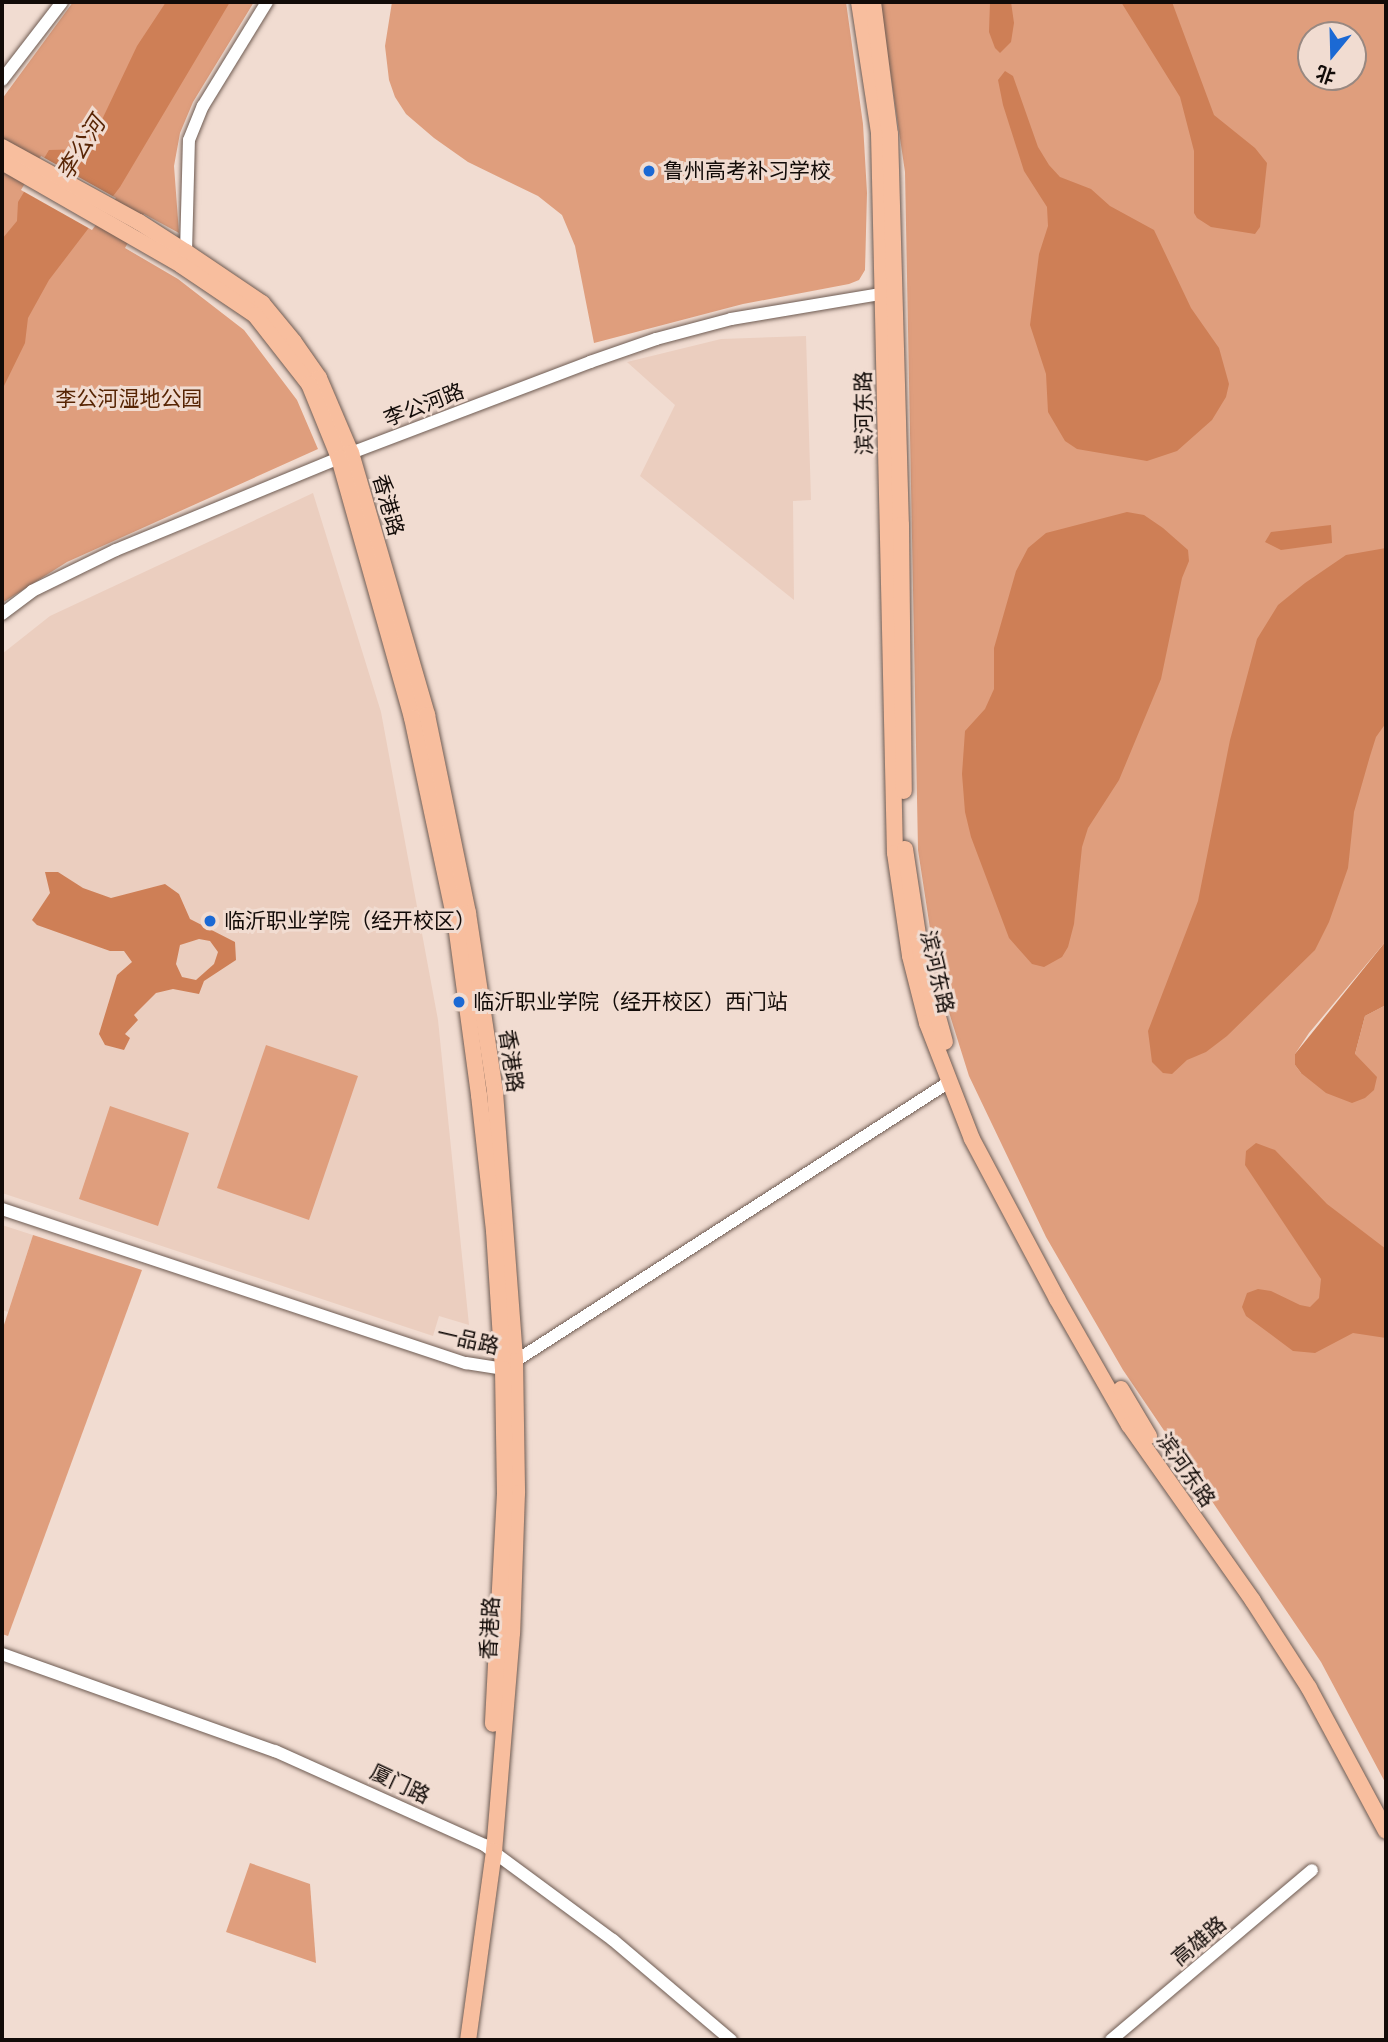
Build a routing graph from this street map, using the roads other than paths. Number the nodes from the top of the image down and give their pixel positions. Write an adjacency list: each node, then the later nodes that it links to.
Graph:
1 (62, 2): 5 (street)
2 (267, 2): 8 (street)
3 (859, 2): 9 (main road, 滨河东路)
4 (873, 2): 16 (main road, 滨河东路)
5 (2, 80)
6 (5, 156): 7 (main road, 香港路)
7 (135, 229): 8 (main road, 香港路); 10 (main road, 香港路)
8 (186, 252): 10 (main road, 香港路)
9 (881, 294): 10 (street, 李公河路); 12 (main road, 滨河东路)
10 (345, 455): 11 (street, 李公河路); 14 (main road, 香港路)
11 (2, 614)
12 (949, 1082): 14 (street, 一品路); 17 (main road, 滨河东路)
13 (2, 1209): 14 (street, 一品路)
14 (509, 1365): 18 (main road, 香港路)
15 (2, 1654): 18 (street, 厦门路)
16 (1386, 1810)
17 (1386, 1831)
18 (489, 1848): 20 (main road, 香港路); 21 (main road, 香港路); 22 (street, 厦门路)
19 (1312, 1870): 23 (street, 高雄路)
20 (457, 2040)
21 (468, 2040)
22 (731, 2040)
23 (1111, 2040)

